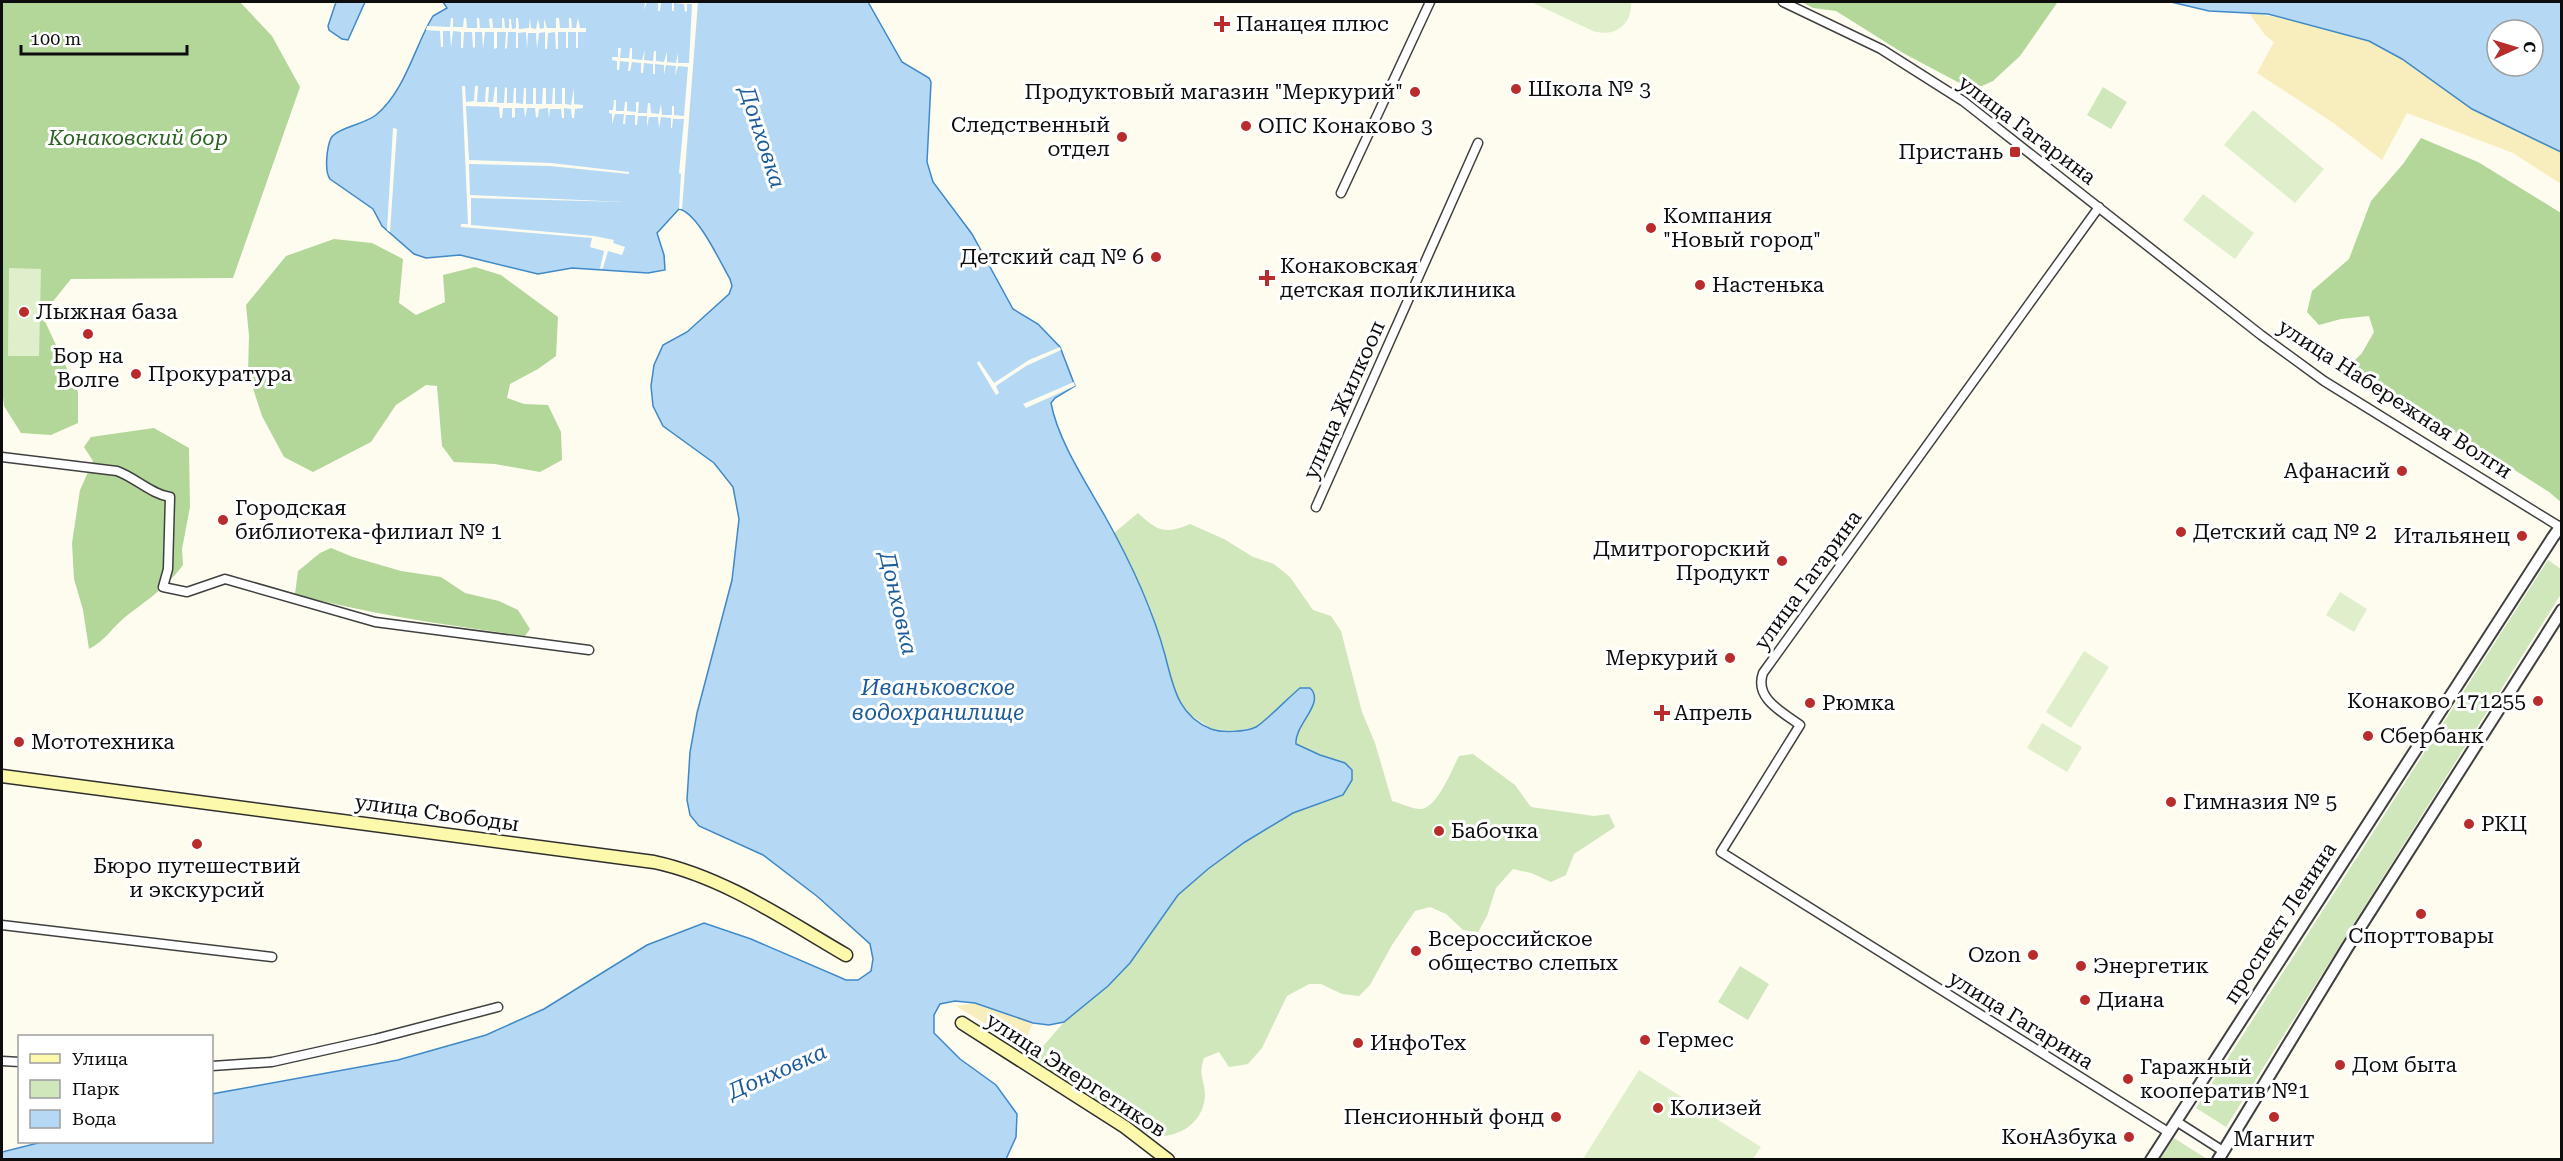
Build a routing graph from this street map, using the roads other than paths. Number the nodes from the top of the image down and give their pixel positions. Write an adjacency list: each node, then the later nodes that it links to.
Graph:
1 (1430, 2): 4 (street)
2 (1783, 2): 5 (street, улица Гагарина)
3 (1478, 143): 7 (street, улица Жилкооп)
4 (1341, 193)
5 (2099, 207): 8 (street, улица Набережная Волги); 21 (street, улица Гагарина)
6 (2, 457): 10 (street)
7 (1316, 507)
8 (2561, 528): 20 (street, проспект Ленина)
9 (2562, 610): 22 (street)
10 (589, 650)
11 (2, 776): 13 (main road, улица Свободы)
12 (2, 925): 14 (street)
13 (846, 955)
14 (272, 957)
15 (498, 1007): 19 (street)
16 (962, 1023): 23 (main road, улица Энергетиков)
17 (2, 1061): 18 (street)
18 (18, 1062)
19 (213, 1066)
20 (2176, 1121): 21 (street, проспект Ленина); 22 (street)
21 (2168, 1132): 24 (street, проспект Ленина)
22 (2221, 1155)
23 (1168, 1160)
24 (2151, 1160)

